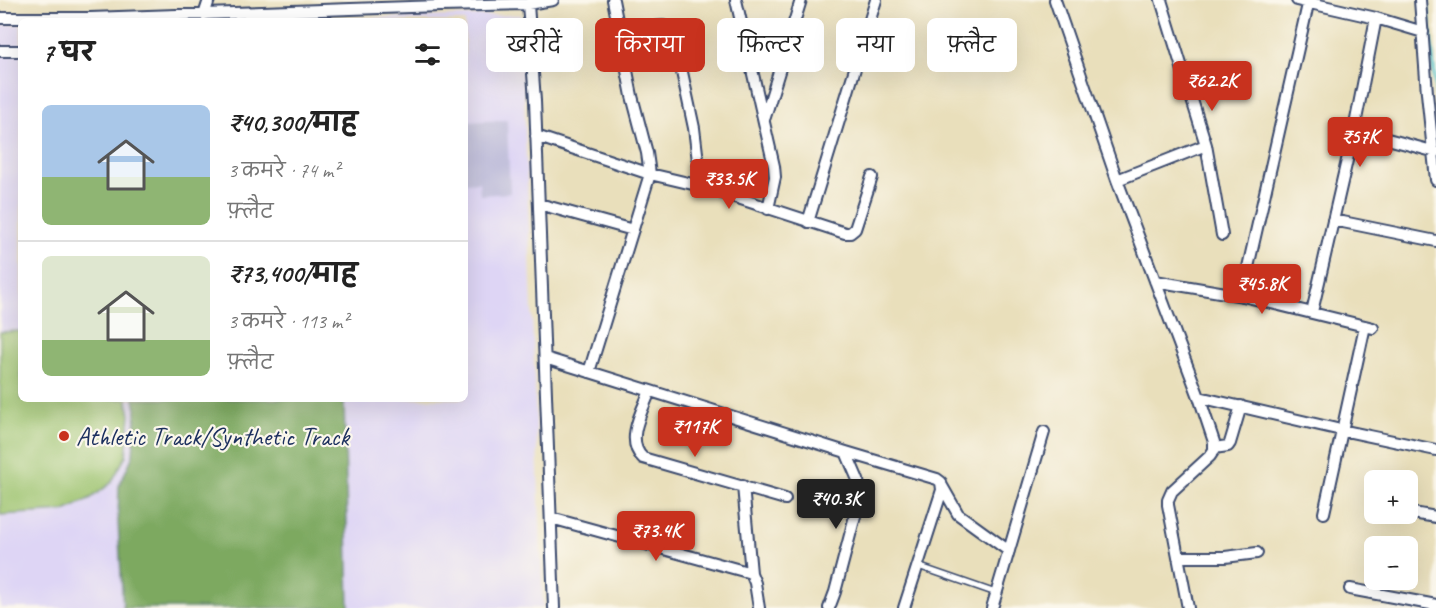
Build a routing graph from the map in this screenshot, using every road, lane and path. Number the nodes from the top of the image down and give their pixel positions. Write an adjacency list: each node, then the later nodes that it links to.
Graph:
1 (209, 0): 14 (street)
2 (553, 0): 13 (street)
3 (613, 0): 16 (street)
4 (736, 0): 23 (street)
5 (801, 0): 23 (street)
6 (876, 0): 36 (street)
7 (1055, 0): 30 (street)
8 (1161, 0): 26 (street)
9 (1297, 0): 11 (street)
10 (1420, 0): 18 (street)
11 (1309, 1): 17 (street); 41 (street)
12 (441, 3): 13 (street); 14 (street)
13 (522, 3): 25 (street)
14 (204, 15): 15 (street)
15 (0, 18)
16 (616, 18)
17 (1376, 18): 18 (street); 24 (street)
18 (1423, 32): 27 (street)
19 (0, 51): 20 (street)
20 (18, 51)
21 (627, 72): 28 (street)
22 (682, 72): 32 (street)
23 (764, 119): 34 (street)
24 (1354, 130): 27 (street); 35 (street)
25 (536, 136): 28 (street); 33 (street)
26 (1206, 145): 30 (street); 38 (street)
27 (1435, 152): 31 (street)
28 (650, 174): 32 (street); 37 (street)
29 (872, 177): 36 (street)
30 (1117, 180): 40 (street)
31 (1436, 180)
32 (701, 186): 34 (street)
33 (539, 204): 37 (street); 43 (street)
34 (768, 209): 36 (street)
35 (1333, 220): 39 (street); 42 (street)
36 (808, 222)
37 (633, 231): 44 (street)
38 (1222, 235)
39 (1436, 241)
40 (1155, 281): 41 (street); 46 (street)
41 (1243, 296): 42 (street)
42 (1312, 312): 48 (street)
43 (545, 358): 44 (street); 59 (street)
44 (589, 372): 45 (street)
45 (650, 391): 52 (street); 53 (street)
46 (1199, 397): 47 (street); 50 (street)
47 (1241, 406): 48 (street); 50 (street)
48 (1341, 430): 51 (street); 56 (street)
49 (1044, 432): 60 (street)
50 (1214, 448): 62 (street)
51 (1436, 450)
52 (846, 452): 54 (street); 70 (street)
53 (743, 486): 55 (street); 64 (street)
54 (942, 486): 60 (street); 63 (street)
55 (785, 498)
56 (1323, 513)
57 (1418, 514): 58 (street)
58 (1436, 517)
59 (551, 518): 64 (street); 68 (street)
60 (1009, 551): 66 (street)
61 (1257, 553): 62 (street)
62 (1178, 557): 73 (street)
63 (918, 566): 66 (lane); 71 (street)
64 (751, 573): 69 (street)
65 (1350, 589): 67 (street)
66 (996, 593): 72 (street)
67 (1436, 605)
68 (554, 608)
69 (759, 608)
70 (829, 608)
71 (904, 608)
72 (992, 608)
73 (1188, 608)

